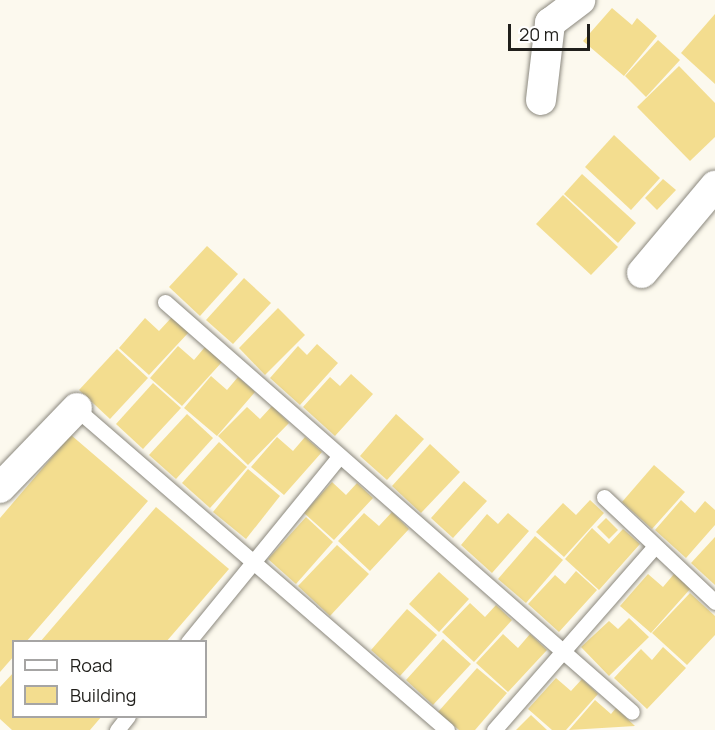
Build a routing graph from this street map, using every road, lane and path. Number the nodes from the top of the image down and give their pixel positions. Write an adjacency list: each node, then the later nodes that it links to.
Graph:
1 (580, 0): 2 (street)
2 (541, 100)
3 (715, 186): 4 (street)
4 (642, 273)
5 (165, 302): 7 (lane)
6 (74, 406): 8 (street); 11 (lane)
7 (338, 458): 11 (lane); 14 (lane)
8 (0, 488)
9 (604, 497): 10 (lane)
10 (655, 546): 12 (lane); 14 (lane)
11 (252, 561): 13 (lane); 18 (lane)
12 (715, 602)
13 (190, 640)
14 (563, 653): 15 (lane); 19 (lane)
15 (632, 712)
16 (127, 718): 17 (lane)
17 (117, 730)
18 (447, 730)
19 (494, 730)

